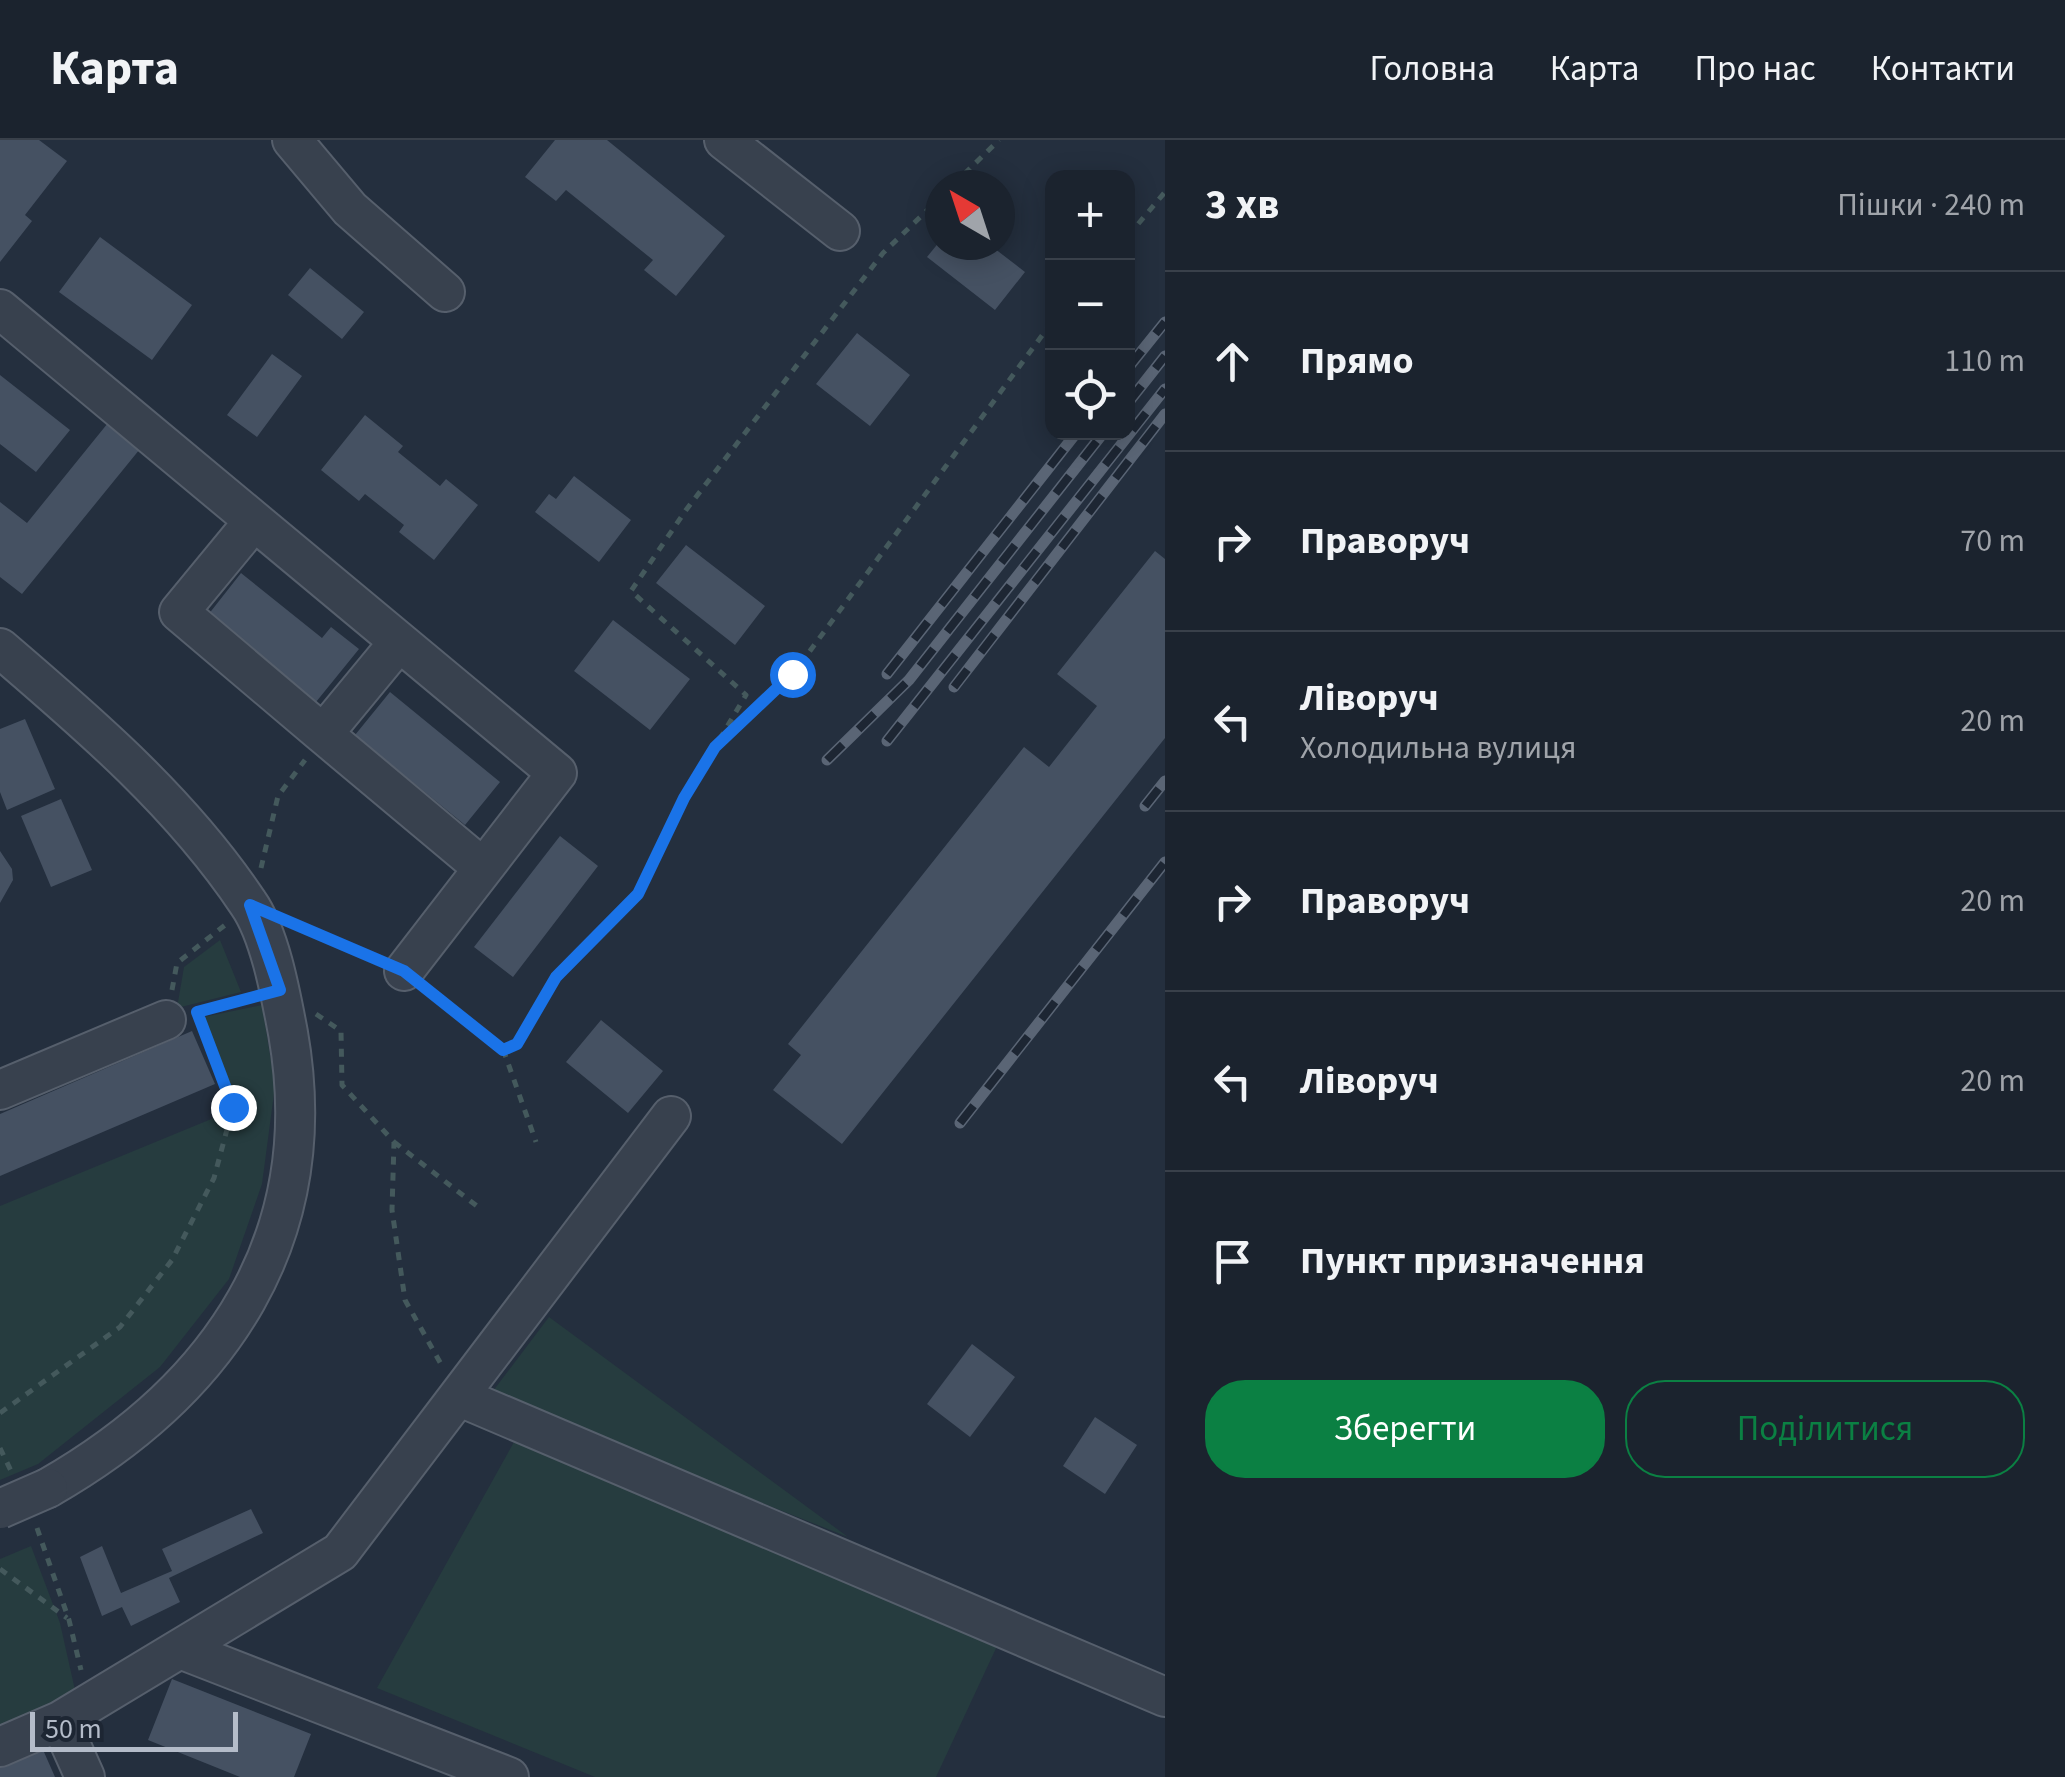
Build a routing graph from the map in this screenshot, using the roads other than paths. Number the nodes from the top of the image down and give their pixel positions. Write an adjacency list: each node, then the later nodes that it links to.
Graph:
1 (292, 140): 4 (street)
2 (724, 140): 3 (street)
3 (840, 231)
4 (445, 292)
5 (0, 310): 6 (street)
6 (254, 521): 7 (street); 9 (street)
7 (399, 642): 9 (street); 10 (street)
8 (0, 648): 16 (street)
9 (323, 734): 10 (street)
10 (483, 868): 11 (street)
11 (404, 971)
12 (155, 1017): 13 (street)
13 (0, 1090)
14 (671, 1116): 15 (street)
15 (460, 1397): 17 (street); 18 (street)
16 (24, 1498)
17 (180, 1648): 19 (street); 22 (street)
18 (1165, 1696)
19 (74, 1712): 20 (street); 21 (street)
20 (0, 1748)
21 (85, 1777)
22 (508, 1777)

